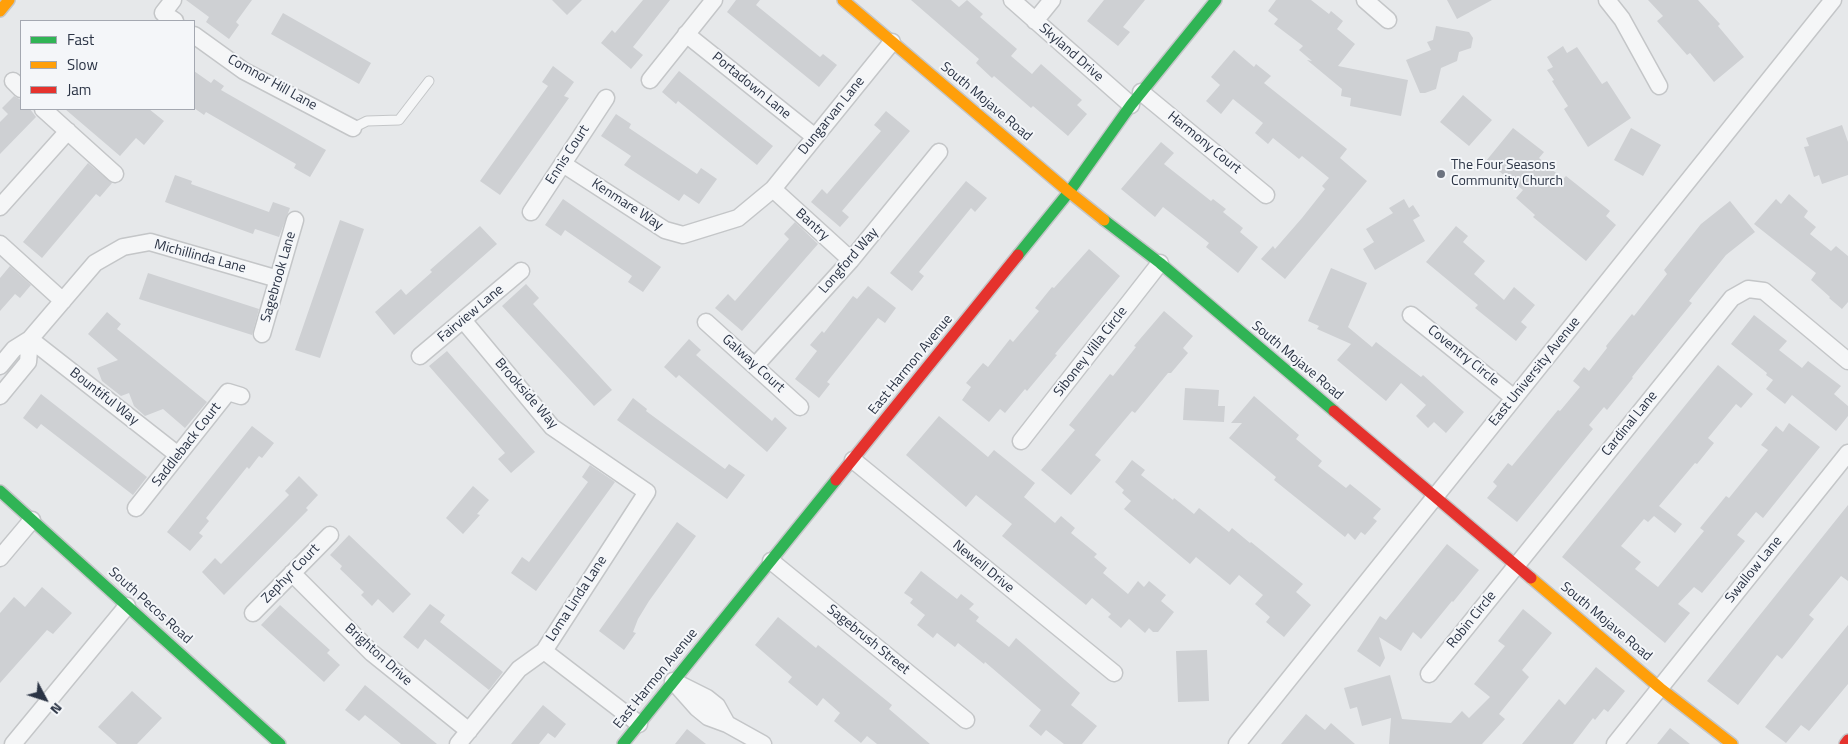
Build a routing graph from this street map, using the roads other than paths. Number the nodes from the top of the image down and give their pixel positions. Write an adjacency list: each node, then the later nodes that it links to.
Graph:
1 (9, 0): 10 (main road)
2 (714, 0): 13 (street)
3 (844, 0): 15 (main road, South Mojave Road)
4 (1012, 0): 12 (street, Skyland Drive)
5 (1052, 0): 12 (street)
6 (1216, 0): 19 (main road, East Harmon Avenue)
7 (1365, 0): 11 (street)
8 (1607, 0): 18 (street)
9 (1833, 0): 52 (street, East University Avenue)
10 (0, 11)
11 (1388, 20)
12 (1035, 21): 21 (street, Skyland Drive)
13 (686, 34): 16 (street); 25 (street, Portadown Lane)
14 (195, 36): 23 (street, Comnor Hill Lane)
15 (892, 42): 25 (street, Dungarvan Lane); 30 (main road, South Mojave Road)
16 (650, 80)
17 (429, 81): 23 (lane)
18 (1659, 86)
19 (1142, 92): 21 (main road, East Harmon Avenue); 31 (street, Harmony Court)
20 (606, 98): 27 (street, Ennis Court)
21 (1131, 105): 30 (main road, East Harmon Avenue)
22 (44, 110): 24 (street)
23 (353, 128)
24 (68, 131): 28 (street); 32 (street)
25 (815, 137): 29 (street, Dungarvan Lane)
26 (939, 152): 36 (street, Longford Way)
27 (563, 164): 29 (street, Kenmare Way); 33 (street, Ennis Court)
28 (115, 174)
29 (773, 190): 36 (street, Bantry)
30 (1069, 192): 37 (main road, South Mojave Road); 57 (main road, East Harmon Avenue)
31 (1266, 195)
32 (0, 207)
33 (531, 212)
34 (296, 220): 39 (street, Sagebrook Lane)
35 (0, 244): 40 (street)
36 (852, 260): 49 (street, Longford Way)
37 (1160, 263): 54 (street, Siboney Villa Circle); 60 (main road, South Mojave Road)
38 (521, 271): 42 (street, Fairview Lane)
39 (278, 279): 40 (street, Michillinda Lane); 44 (street, Sagebrook Lane)
40 (62, 301): 45 (street, Michillinda Lane)
41 (1411, 315): 52 (street, Coventry Circle)
42 (463, 320): 46 (street, Fairview Lane); 59 (street, Brookside Way)
43 (706, 322): 49 (street, Galway Court)
44 (262, 334)
45 (30, 339): 48 (street, Michillinda Lane); 50 (street); 56 (street, Bountiful Way)
46 (420, 356)
47 (1848, 361): 66 (street, Cardinal Lane)
48 (0, 366)
49 (755, 366): 53 (street, Galway Court)
50 (0, 396)
51 (241, 396): 56 (street, Saddleback Court)
52 (1514, 398): 60 (street, East University Avenue)
53 (800, 407)
54 (1021, 440)
55 (1848, 453): 74 (street, Swallow Lane)
56 (178, 455): 61 (street, Saddleback Court)
57 (853, 460): 65 (main road, East Harmon Avenue); 71 (street, Newell Drive)
58 (0, 491): 62 (main road, South Pecos Road)
59 (647, 492): 70 (street, Loma Linda Lane)
60 (1435, 498): 66 (main road, South Mojave Road); 84 (street, East University Avenue)
61 (136, 508)
62 (32, 520): 64 (street); 68 (main road, South Pecos Road)
63 (330, 535): 67 (street, Zephyr Court)
64 (0, 558)
65 (770, 561): 73 (main road, East Harmon Avenue); 75 (street, Sagebrush Street)
66 (1516, 566): 72 (street, Robin Circle); 74 (main road, South Mojave Road)
67 (292, 573): 69 (street, Zephyr Court); 77 (street, Brighton Drive)
68 (127, 606): 79 (street); 80 (main road, South Pecos Road)
69 (253, 613)
70 (544, 651): 76 (street); 77 (street, Loma Linda Lane)
71 (1114, 673)
72 (1429, 674)
73 (673, 681): 76 (main road, East Harmon Avenue); 83 (street)
74 (1660, 688): 85 (street, Swallow Lane); 86 (main road, South Mojave Road)
75 (966, 720)
76 (639, 724): 82 (main road, East Harmon Avenue)
77 (469, 731): 81 (street, Loma Linda Lane)
78 (1848, 740): 87 (main road)
79 (13, 744)
80 (280, 744)
81 (458, 744)
82 (623, 744)
83 (763, 744)
84 (1237, 744)
85 (1615, 744)
86 (1732, 744)
87 (1845, 744)

